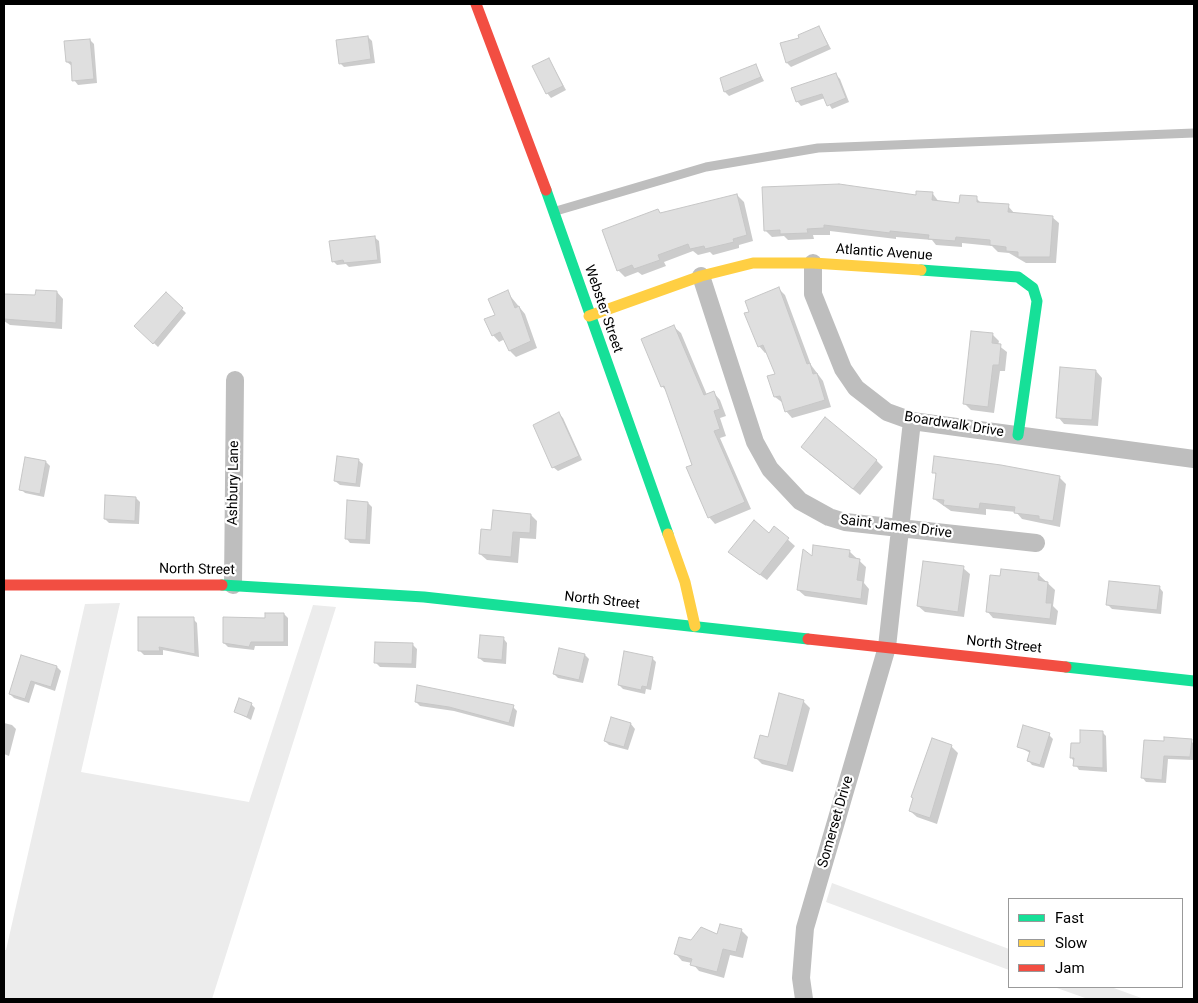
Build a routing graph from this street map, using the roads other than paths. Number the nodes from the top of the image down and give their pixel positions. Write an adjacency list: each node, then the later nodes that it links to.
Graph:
1 (476, 4): 3 (street, Webster Street)
2 (1194, 133): 3 (lane)
3 (554, 211): 6 (street, Webster Street)
4 (813, 263): 5 (street, Atlantic Avenue); 8 (street, Boardwalk Drive); 9 (street, Atlantic Avenue)
5 (701, 276): 6 (street, Atlantic Avenue); 11 (street, Saint James Drive)
6 (589, 316): 15 (street, Webster Street)
7 (236, 380): 14 (street, Ashbury Lane)
8 (912, 421): 9 (street, Boardwalk Drive); 11 (street, Somerset Drive)
9 (1018, 435): 10 (street, Boardwalk Drive)
10 (1194, 459)
11 (900, 528): 12 (street, Saint James Drive); 16 (street, Somerset Drive)
12 (1036, 543)
13 (4, 585): 14 (street, North Street)
14 (233, 586): 15 (street, North Street)
15 (695, 626): 16 (street, North Street)
16 (887, 647): 17 (street, North Street); 18 (street, Somerset Drive)
17 (1194, 681)
18 (804, 999)

